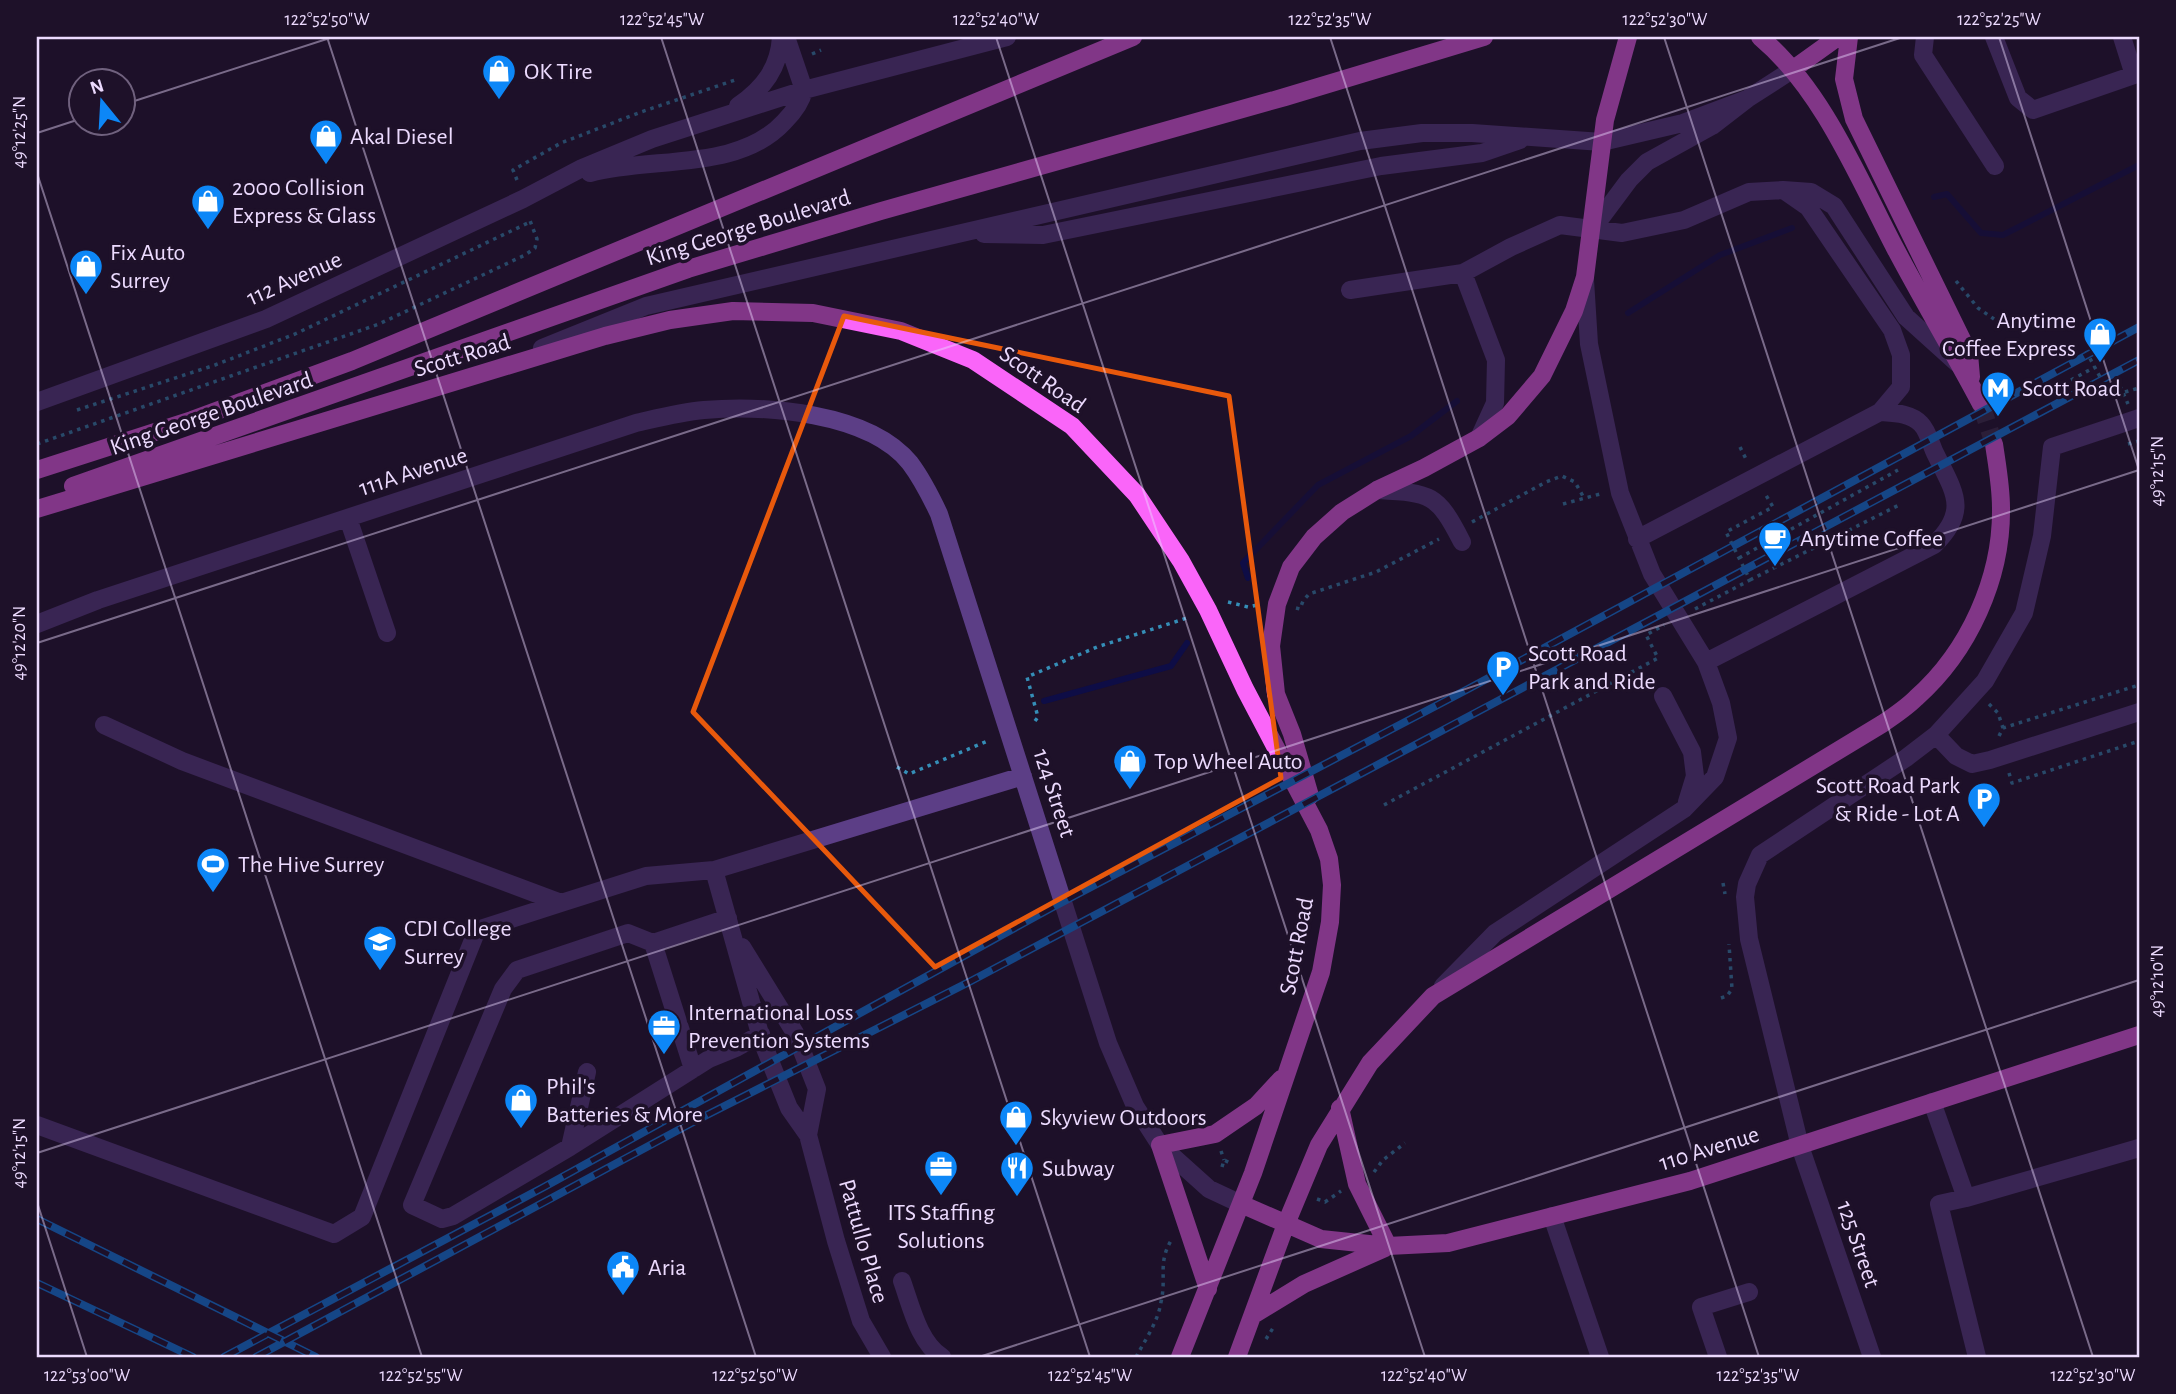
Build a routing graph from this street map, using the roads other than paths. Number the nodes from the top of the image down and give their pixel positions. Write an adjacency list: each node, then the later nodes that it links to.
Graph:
1 (784, 37): 13 (street); 15 (street)
2 (1007, 37): 13 (street, 112 Avenue)
3 (1133, 37): 34 (main road, King George Boulevard)
4 (1484, 37): 36 (main road, King George Boulevard)
5 (1628, 37): 17 (main road)
6 (1760, 37): 12 (main road)
7 (1838, 37): 12 (main road)
8 (1849, 37): 26 (main road)
9 (1925, 37): 18 (street)
10 (1994, 37): 11 (street)
11 (2122, 37)
12 (1792, 70): 14 (street); 26 (main road)
13 (804, 90): 15 (street, 112 Avenue); 19 (street, 112 Avenue)
14 (1746, 99): 17 (street); 21 (street)
15 (724, 115): 19 (street, 112 Avenue)
16 (1526, 137): 17 (street); 22 (street); 22 (street)
17 (1602, 142): 21 (main road)
18 (1995, 166)
19 (563, 180): 28 (street, 112 Avenue)
20 (1783, 190): 21 (street); 26 (street); 29 (street)
21 (1591, 231): 23 (street); 24 (main road)
22 (960, 233): 27 (street)
23 (1463, 273): 25 (street); 32 (street)
24 (1585, 277): 32 (main road); 39 (street)
25 (1350, 290)
26 (1962, 368)
27 (451, 385): 37 (main road, Scott Road); 50 (main road, Scott Road)
28 (37, 402)
29 (1880, 412): 39 (street); 43 (street)
30 (2134, 412): 47 (street, 125 Street)
31 (812, 415): 38 (street, 111A Avenue); 48 (street, 124 Street)
32 (1479, 438): 35 (main road)
33 (1994, 444): 55 (main road)
34 (37, 470)
35 (1377, 490): 40 (street); 50 (main road)
36 (37, 499)
37 (37, 509)
38 (348, 518): 41 (street, 111A Avenue); 42 (street)
39 (1637, 539): 43 (street)
40 (1462, 542)
41 (37, 624)
42 (387, 633)
43 (1706, 662): 49 (street)
44 (1663, 696): 49 (street)
45 (2139, 712): 47 (street)
46 (104, 725): 52 (street)
47 (1936, 735): 66 (street, 125 Street)
48 (1023, 776): 51 (street); 65 (street, 124 Street)
49 (1684, 809): 55 (street)
50 (1319, 830): 60 (main road, Scott Road)
51 (714, 870): 52 (street); 53 (street, Pattullo Place)
52 (561, 903): 63 (street)
53 (729, 922): 54 (street); 56 (street, Pattullo Place); 64 (street, Pattullo Place)
54 (653, 943): 58 (street); 67 (street)
55 (1433, 996): 62 (main road)
56 (761, 1034): 58 (street); 64 (street, Pattullo Place)
57 (2139, 1035): 61 (main road, 110 Avenue)
58 (693, 1069): 67 (street)
59 (587, 1072): 67 (street)
60 (1286, 1073): 65 (main road); 70 (main road, Scott Road)
61 (1932, 1102): 66 (main road, 110 Avenue); 69 (street)
62 (1340, 1108): 72 (main road); 73 (main road)
63 (37, 1125)
64 (808, 1135): 78 (street, Pattullo Place)
65 (1160, 1145): 70 (street, 124 Street); 75 (main road)
66 (1800, 1146): 71 (main road, 110 Avenue); 84 (street, 125 Street)
67 (570, 1147)
68 (2139, 1148): 69 (street)
69 (1966, 1198): 85 (street)
70 (1241, 1204): 72 (main road, 110 Avenue); 75 (main road, Scott Road)
71 (1552, 1216): 73 (main road, 110 Avenue); 82 (street)
72 (1286, 1224): 73 (main road, 110 Avenue); 77 (main road)
73 (1388, 1247): 77 (main road)
74 (902, 1282): 79 (street)
75 (1208, 1289): 80 (main road, Scott Road)
76 (1749, 1292): 83 (street)
77 (1253, 1315): 81 (main road)
78 (882, 1357)
79 (942, 1357)
80 (1180, 1357)
81 (1237, 1357)
82 (1600, 1357)
83 (1718, 1357)
84 (1872, 1357)
85 (1978, 1357)

